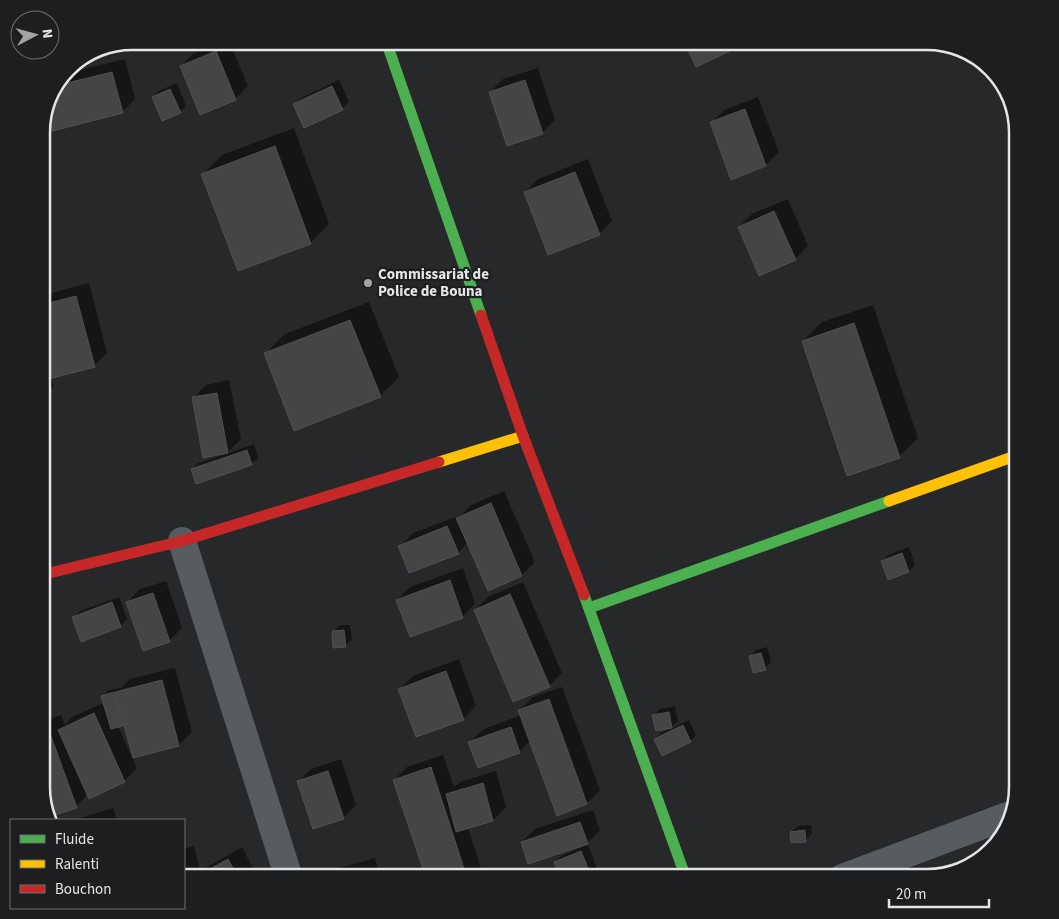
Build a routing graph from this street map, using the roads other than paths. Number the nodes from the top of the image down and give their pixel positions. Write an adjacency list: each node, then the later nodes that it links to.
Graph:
1 (389, 50): 2 (street)
2 (523, 436): 4 (street); 6 (street)
3 (1009, 458): 6 (street)
4 (182, 541): 5 (street); 8 (street)
5 (50, 573)
6 (589, 608): 9 (street)
7 (1003, 818): 10 (street)
8 (286, 869)
9 (683, 869)
10 (866, 869)

